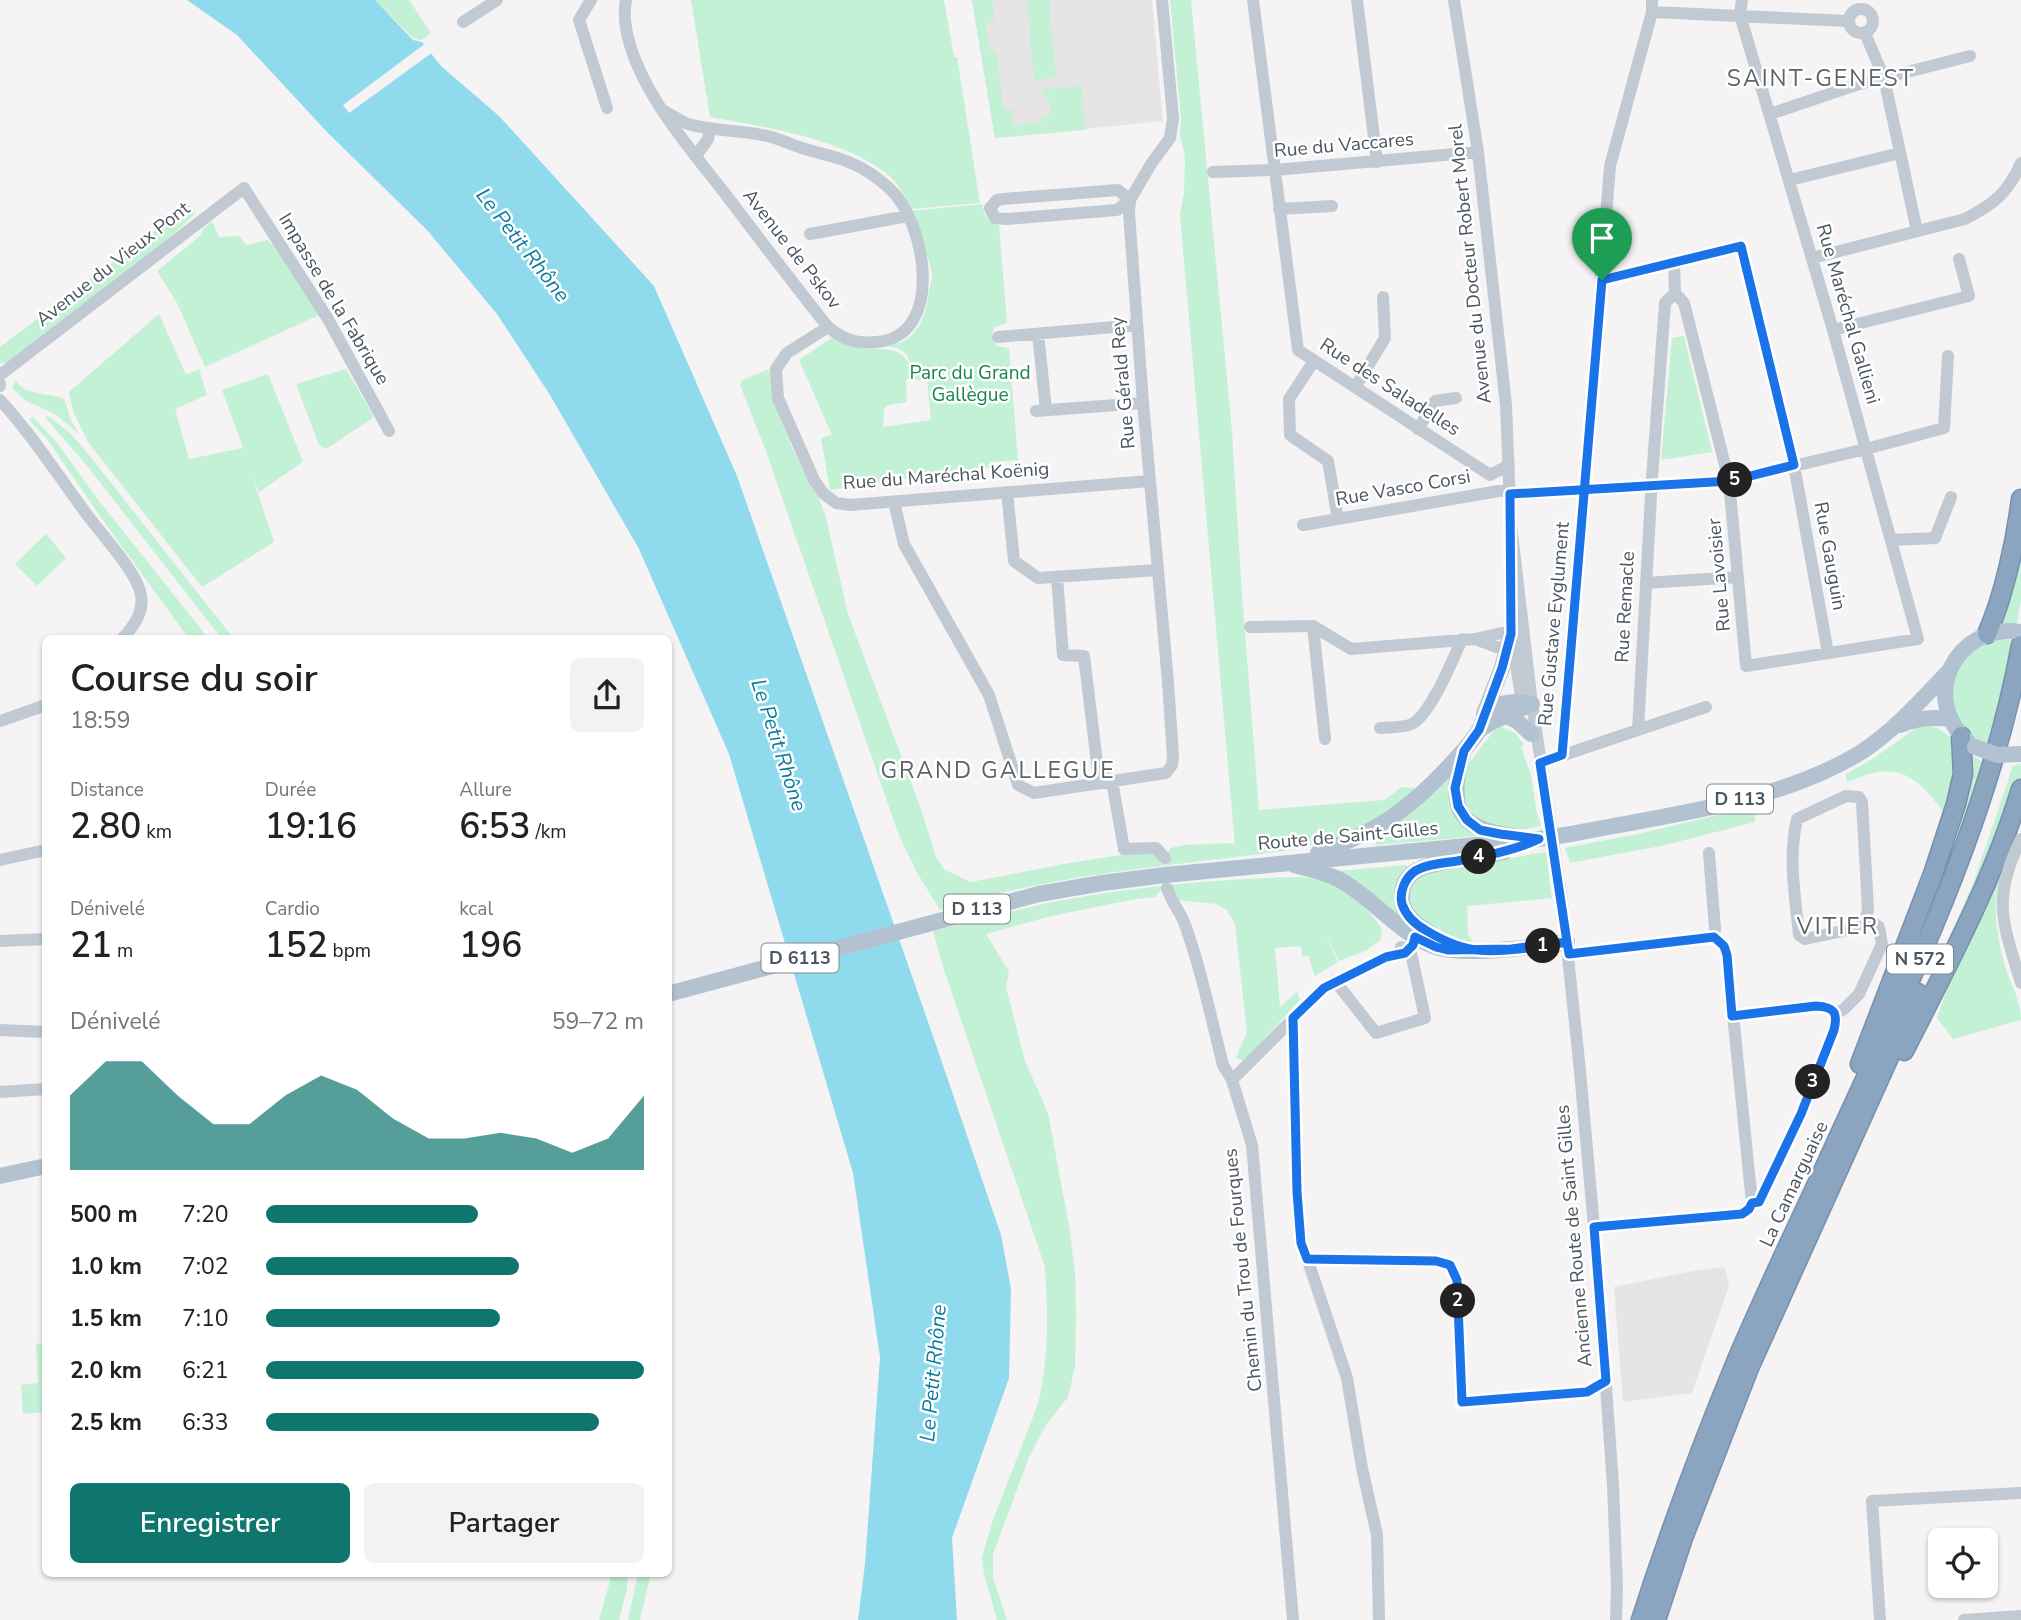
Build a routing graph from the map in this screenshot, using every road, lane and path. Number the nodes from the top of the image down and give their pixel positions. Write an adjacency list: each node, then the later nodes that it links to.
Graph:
1 (497, 0): 13 (street)
2 (590, 0): 17 (street)
3 (626, 0): 18 (street, Avenue de Pskov)
4 (1162, 0): 30 (street)
5 (1253, 0): 26 (street, Rue des Saladelles)
6 (1357, 0): 24 (street)
7 (1454, 0): 21 (street, Avenue du Docteur Robert Morel)
8 (1742, 0): 11 (street, Rue Maréchal Gallieni)
9 (1872, 5): 12 (street); 14 (street)
10 (1652, 6): 11 (street); 39 (street, Rue Gustave Eyglument)
11 (1740, 15): 12 (street); 19 (street, Rue Maréchal Gallieni)
12 (1848, 21): 14 (street)
13 (463, 22)
14 (1864, 33): 16 (street)
15 (1970, 56): 16 (street)
16 (1884, 78): 19 (street); 22 (street)
17 (607, 108)
18 (664, 111): 20 (street, Avenue de Pskov); 23 (street, Avenue de Pskov)
19 (1770, 114): 28 (street, Rue Maréchal Gallieni)
20 (710, 128): 23 (street); 33 (street, Avenue de Pskov)
21 (1478, 152): 24 (street, Rue du Vaccares); 57 (street, Avenue du Docteur Robert Morel)
22 (1900, 153): 28 (street); 34 (street)
23 (696, 156): 43 (street, Avenue de Pskov)
24 (1377, 162): 26 (street, Rue du Vaccares)
25 (2021, 163): 34 (street)
26 (1275, 170): 27 (street, Rue du Vaccares); 32 (street, Rue des Saladelles)
27 (1213, 172)
28 (1790, 180): 36 (street, Rue Maréchal Gallieni)
29 (244, 188): 49 (street, Avenue du Vieux Pont); 55 (street, Impasse de la Fabrique)
30 (1130, 200): 30 (street); 42 (street, Rue Gérald Rey)
31 (1332, 206): 32 (street)
32 (1279, 209): 48 (street, Rue des Saladelles)
33 (908, 216): 35 (street); 43 (street, Avenue de Pskov)
34 (1917, 231): 36 (street)
35 (810, 234)
36 (1812, 258): 44 (street, Rue Maréchal Gallieni)
37 (1959, 259): 44 (street)
38 (1674, 262): 39 (street); 40 (street); 58 (street, Rue Gauguin)
39 (1602, 280): 63 (street, Rue Gustave Eyglument)
40 (1675, 293): 61 (street, Rue Lavoisier); 62 (street, Rue Remacle)
41 (1383, 297): 50 (street)
42 (1137, 325): 45 (street); 53 (street, Rue Gérald Rey)
43 (828, 327): 69 (street, Rue du Maréchal Koënig)
44 (1833, 330): 56 (street, Rue Maréchal Gallieni)
45 (1038, 334): 46 (street); 53 (street)
46 (998, 337)
47 (1948, 356): 56 (street, Rue Vasco Corsi)
48 (1314, 361): 50 (street, Rue des Saladelles); 70 (street)
49 (1, 379)
50 (1356, 386): 54 (street, Rue des Saladelles)
51 (1457, 398): 54 (street)
52 (0, 399): 80 (street)
53 (1143, 402): 60 (street, Rue Gérald Rey)
54 (1418, 429): 59 (street, Rue des Saladelles)
55 (389, 430)
56 (1866, 449): 58 (street, Rue Vasco Corsi); 72 (street, Rue Maréchal Gallieni)
57 (1509, 465): 59 (street); 66 (street, Avenue du Docteur Robert Morel)
58 (1794, 465): 61 (street, Rue Vasco Corsi); 84 (street, Rue Gauguin)
59 (1490, 475): 65 (street)
60 (1150, 481): 64 (street, Rue du Maréchal Koënig); 73 (street, Rue Gérald Rey)
61 (1730, 481): 62 (street, Rue Vasco Corsi); 75 (street, Rue Lavoisier)
62 (1651, 487): 63 (street, Rue Vasco Corsi); 76 (street, Rue Remacle)
63 (1585, 491): 66 (street, Rue Vasco Corsi); 102 (street, Rue Gustave Eyglument)
64 (1007, 492): 69 (street, Rue du Maréchal Koënig); 74 (street)
65 (1489, 492): 66 (street, Rue Vasco Corsi); 70 (street, Rue Vasco Corsi)
66 (1510, 492): 83 (street, Avenue du Docteur Robert Morel)
67 (1951, 497): 72 (street)
68 (2021, 499): 79 (highway)
69 (894, 502): 104 (street)
70 (1338, 519): 71 (street, Rue Vasco Corsi)
71 (1303, 525)
72 (1891, 540): 84 (street, Rue Maréchal Gallieni)
73 (1158, 570): 74 (street); 104 (street, Rue Gérald Rey)
74 (1056, 577): 104 (street)
75 (1738, 577): 76 (street); 84 (street, Rue Lavoisier)
76 (1646, 583): 96 (street, Rue Remacle)
77 (1313, 626): 78 (street); 82 (street); 98 (street)
78 (1250, 627)
79 (1987, 634): 81 (main road); 85 (main road, Route de Saint-Gilles)
80 (126, 635)
81 (2018, 636): 142 (highway, La Camarguaise / N 572)
82 (1468, 639): 83 (street); 95 (street)
83 (1514, 644): 87 (street, Avenue du Docteur Robert Morel); 93 (main road)
84 (1828, 653)
85 (1949, 671): 91 (main road); 94 (main road, Route de Saint-Gilles / D 113)
86 (2021, 700): 139 (highway, La Camarguaise / N 572)
87 (1526, 705): 90 (main road); 93 (main road); 97 (street, Avenue du Docteur Robert Morel); 103 (street, Avenue du Docteur Robert Morel)
88 (42, 706): 92 (street)
89 (1706, 707): 96 (street)
90 (1507, 716): 93 (main road); 97 (main road)
91 (1951, 719): 94 (main road, Route de Saint-Gilles / D 113); 99 (main road)
92 (0, 721)
93 (1481, 723): 100 (main road)
94 (1894, 727): 106 (main road, Route de Saint-Gilles / D 113, bridge)
95 (1380, 728)
96 (1638, 730): 102 (street)
97 (1531, 734): 103 (street, Avenue du Docteur Robert Morel)
98 (1325, 739)
99 (1968, 741): 101 (main road, bridge); 142 (highway)
100 (1464, 751): 106 (main road); 113 (main road)
101 (2021, 754)
102 (1562, 755): 103 (street)
103 (1540, 763): 108 (street, Avenue du Docteur Robert Morel)
104 (1112, 782): 111 (street)
105 (2021, 789): 139 (highway)
106 (1539, 839): 113 (main road, Route de Saint-Gilles / D 113); 117 (main road)
107 (2021, 839): 124 (street)
108 (1554, 849): 121 (street, Ancienne Route de Saint Gilles)
109 (42, 851): 112 (street)
110 (1709, 853): 118 (street)
111 (1165, 858)
112 (0, 860)
113 (1284, 862): 116 (main road, Route de Saint-Gilles / D 113); 117 (main road)
114 (1167, 888): 131 (street, Chemin du Trou de Fourques)
115 (1866, 918): 115 (street); 126 (street)
116 (916, 926): 125 (main road, D 6113)
117 (1412, 935): 121 (main road); 122 (street); 122 (street); 123 (street)
118 (1714, 937): 121 (street); 127 (street)
119 (42, 939): 120 (street)
120 (0, 941)
121 (1568, 948): 140 (street, Ancienne Route de Saint Gilles)
122 (1390, 952): 123 (street)
123 (1335, 981): 128 (street)
124 (2021, 983)
125 (672, 993)
126 (1836, 1014): 127 (street); 138 (street)
127 (1732, 1016): 138 (street)
128 (1293, 1018): 131 (street); 141 (street)
129 (0, 1030): 130 (street)
130 (42, 1032)
131 (1232, 1080): 147 (street, Chemin du Trou de Fourques)
132 (42, 1089): 133 (street)
133 (0, 1092)
134 (42, 1167): 136 (main road)
135 (42, 1167): 137 (main road)
136 (0, 1177)
137 (0, 1182)
138 (1752, 1203): 140 (street)
139 (1819, 1212): 151 (highway, La Camarguaise / N 572)
140 (1594, 1227): 143 (street, Ancienne Route de Saint Gilles)
141 (1307, 1259): 143 (street); 148 (street)
142 (1782, 1259): 150 (highway, La Camarguaise / N 572)
143 (1606, 1381): 149 (street, Ancienne Route de Saint Gilles)
144 (2021, 1493): 152 (street)
145 (2021, 1616): 146 (street)
146 (1980, 1619): 153 (street)
147 (1293, 1620)
148 (1378, 1620)
149 (1616, 1620)
150 (1641, 1620)
151 (1656, 1620)
152 (1880, 1620)
153 (1964, 1620)

